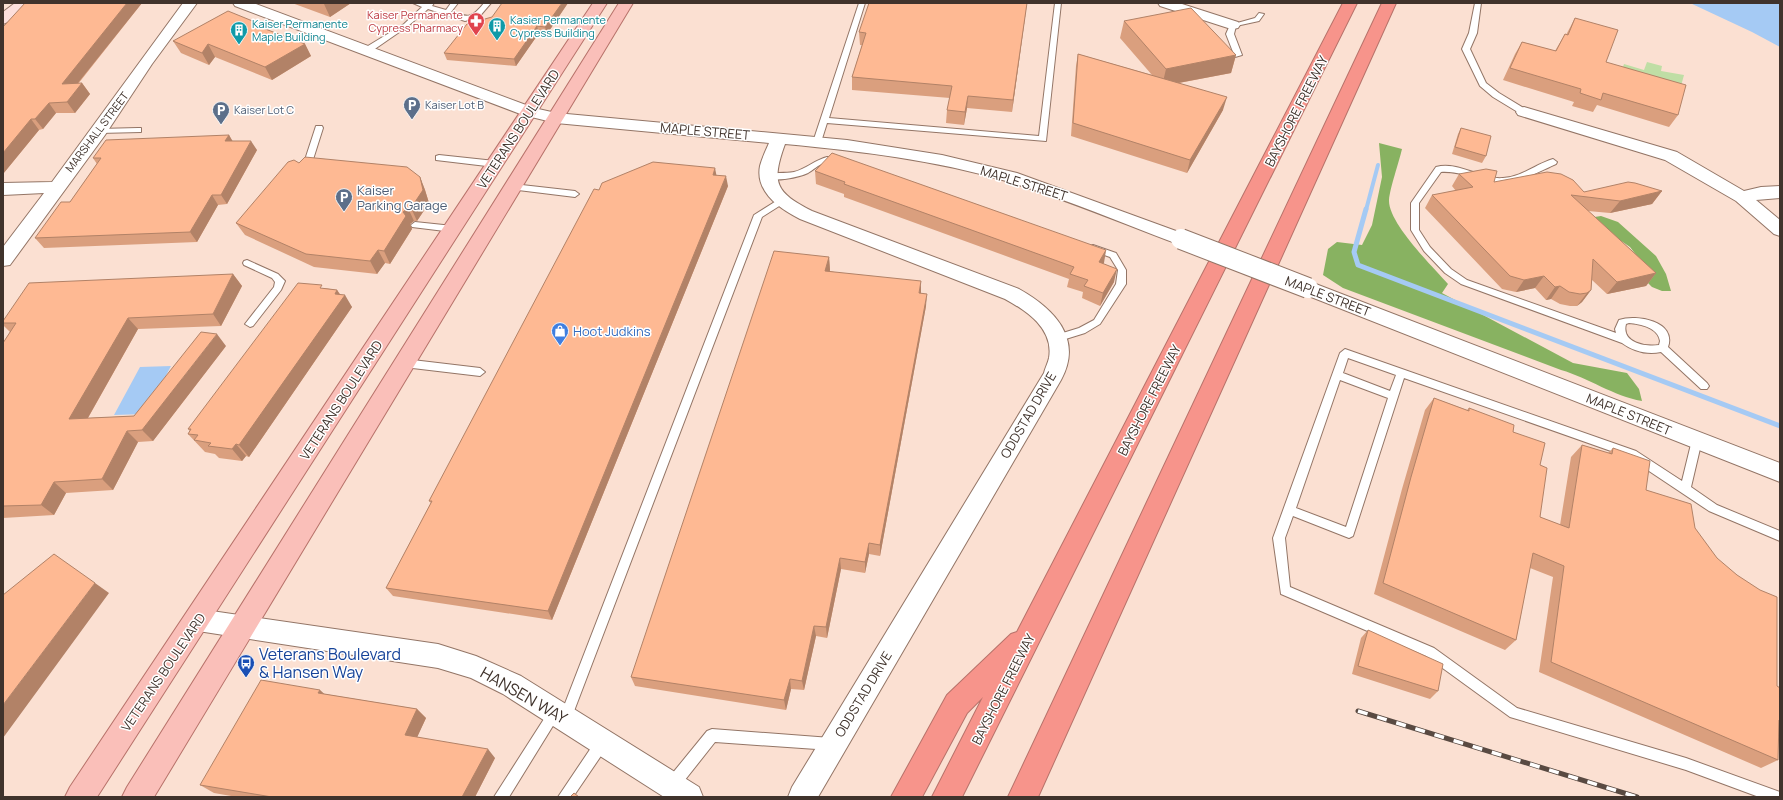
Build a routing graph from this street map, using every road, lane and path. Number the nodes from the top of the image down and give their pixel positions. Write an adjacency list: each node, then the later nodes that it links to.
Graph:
1 (6, 3): 17 (street)
2 (24, 3): 20 (street)
3 (190, 3): 30 (street, MARSHALL STREET)
4 (240, 3): 22 (street, MAPLE STREET)
5 (416, 3): 16 (lane)
6 (455, 3): 18 (lane)
7 (488, 3): 18 (lane)
8 (600, 3): 24 (main road, VETERANS BOULEVARD)
9 (626, 3): 26 (main road, VETERANS BOULEVARD)
10 (862, 3): 27 (lane)
11 (1058, 3): 27 (lane)
12 (1165, 3): 21 (street)
13 (1350, 3): 70 (highway, BAYSHORE FREEWAY)
14 (1390, 3): 71 (highway)
15 (1478, 3): 25 (lane)
16 (430, 5): 18 (lane); 22 (lane)
17 (3, 7)
18 (447, 13)
19 (1261, 14): 21 (lane)
20 (3, 19)
21 (1233, 25): 23 (lane)
22 (366, 51): 24 (street, MAPLE STREET)
23 (1238, 55)
24 (529, 112): 26 (street, MAPLE STREET); 36 (main road, VETERANS BOULEVARD)
25 (1524, 112): 44 (street)
26 (556, 118): 31 (street, MAPLE STREET); 40 (main road, VETERANS BOULEVARD)
27 (824, 120): 32 (lane)
28 (320, 128): 37 (lane)
29 (138, 130): 30 (lane)
30 (99, 131): 39 (street, MARSHALL STREET)
31 (779, 138): 32 (street, MAPLE STREET); 38 (street, ODDSTAD DRIVE)
32 (817, 142): 63 (street, MAPLE STREET, bridge)
33 (439, 158): 36 (lane)
34 (1553, 162): 55 (lane)
35 (851, 163): 38 (lane)
36 (495, 164): 47 (main road, VETERANS BOULEVARD)
37 (306, 171)
38 (770, 177): 45 (street, ODDSTAD DRIVE)
39 (57, 187): 41 (street); 50 (street, MARSHALL STREET)
40 (513, 187): 43 (lane); 51 (main road, VETERANS BOULEVARD)
41 (3, 189)
42 (1780, 192): 44 (street)
43 (575, 194)
44 (1742, 197): 48 (street)
45 (781, 201): 54 (street, ODDSTAD DRIVE); 72 (lane)
46 (415, 225): 47 (lane)
47 (452, 229): 51 (main road); 68 (main road, VETERANS BOULEVARD)
48 (1780, 230)
49 (1083, 244): 54 (lane)
50 (3, 260)
51 (467, 262): 57 (main road, VETERANS BOULEVARD)
52 (247, 263): 53 (lane)
53 (250, 324)
54 (1056, 338): 74 (street, ODDSTAD DRIVE)
55 (1627, 341): 56 (lane); 56 (lane)
56 (1663, 348): 61 (lane)
57 (404, 363): 58 (lane); 69 (main road, VETERANS BOULEVARD)
58 (480, 372)
59 (1401, 373): 60 (lane); 62 (lane); 65 (lane)
60 (1337, 375): 62 (lane); 66 (lane)
61 (1704, 386)
62 (1394, 396): 66 (lane)
63 (1697, 440): 64 (street, MAPLE STREET); 65 (lane)
64 (1780, 473)
65 (1685, 489): 67 (lane)
66 (1290, 510): 85 (lane)
67 (1780, 536)
68 (198, 620): 69 (street, HANSEN WAY); 76 (main road, VETERANS BOULEVARD)
69 (243, 626): 72 (street, HANSEN WAY); 77 (main road, VETERANS BOULEVARD)
70 (1032, 631): 81 (highway); 82 (highway, BAYSHORE FREEWAY)
71 (1087, 658): 83 (highway); 84 (highway)
72 (560, 716): 73 (street, HANSEN WAY); 78 (lane)
73 (602, 742): 75 (street, HANSEN WAY); 79 (lane)
74 (833, 744): 75 (lane); 80 (street, ODDSTAD DRIVE)
75 (680, 791)
76 (80, 797)
77 (137, 797)
78 (501, 797)
79 (565, 797)
80 (802, 797)
81 (906, 797)
82 (947, 797)
83 (1023, 797)
84 (1038, 797)
85 (1777, 797)

